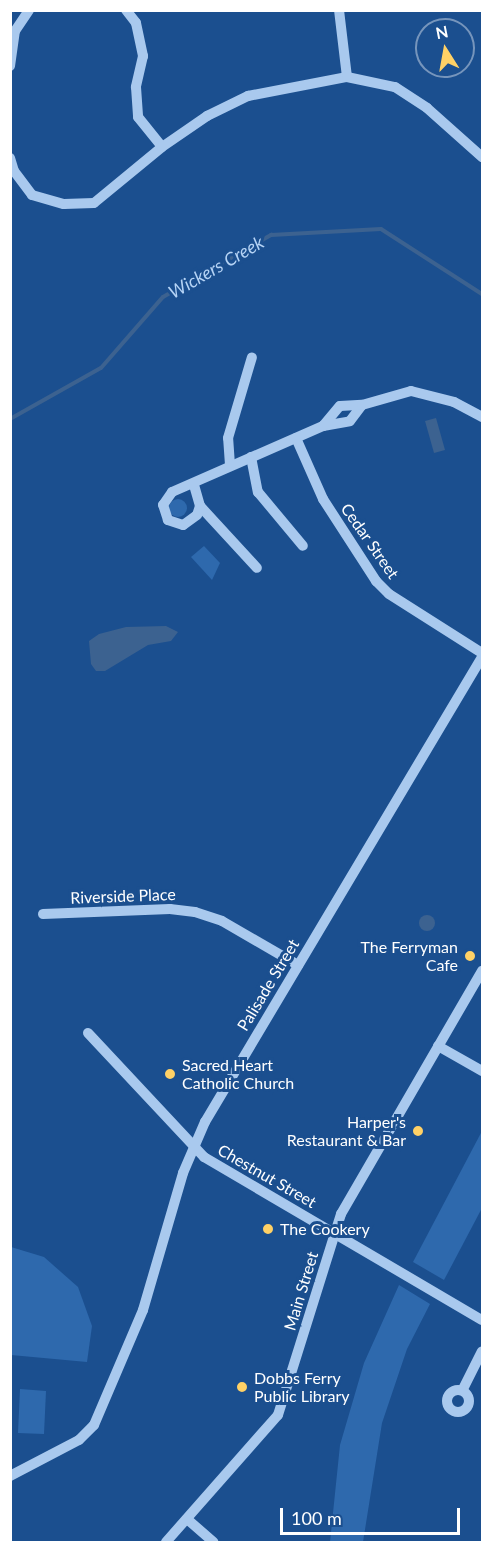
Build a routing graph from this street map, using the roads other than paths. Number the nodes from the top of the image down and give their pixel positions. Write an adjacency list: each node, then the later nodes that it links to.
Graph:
1 (28, 10): 4 (street)
2 (126, 10): 6 (street)
3 (339, 10): 5 (street)
4 (10, 66)
5 (347, 77): 6 (street); 7 (street)
6 (162, 147): 8 (street)
7 (483, 157)
8 (10, 158)
9 (252, 357): 15 (street)
10 (362, 405): 11 (street); 12 (street); 12 (street)
11 (483, 417)
12 (323, 426): 13 (street)
13 (296, 438): 14 (street); 20 (street, Cedar Street)
14 (251, 457): 15 (street); 18 (street)
15 (230, 465): 16 (street)
16 (194, 485): 17 (street); 17 (street)
17 (200, 506): 19 (street)
18 (303, 546)
19 (257, 568)
20 (483, 655): 22 (street, Palisade Street)
21 (43, 914): 22 (street, Riverside Place)
22 (298, 965): 27 (street, Palisade Street)
23 (483, 971): 25 (street, Main Street)
24 (88, 1033): 27 (street, Chestnut Street)
25 (438, 1046): 26 (street); 28 (street, Main Street)
26 (483, 1071)
27 (193, 1148): 28 (street, Chestnut Street); 32 (street, Palisade Street)
28 (334, 1232): 29 (street, Chestnut Street); 33 (street, Main Street)
29 (483, 1320)
30 (483, 1351): 31 (street)
31 (463, 1389)
32 (10, 1476)
33 (187, 1519): 34 (street, Main Street); 35 (street)
34 (166, 1542)
35 (213, 1542)

